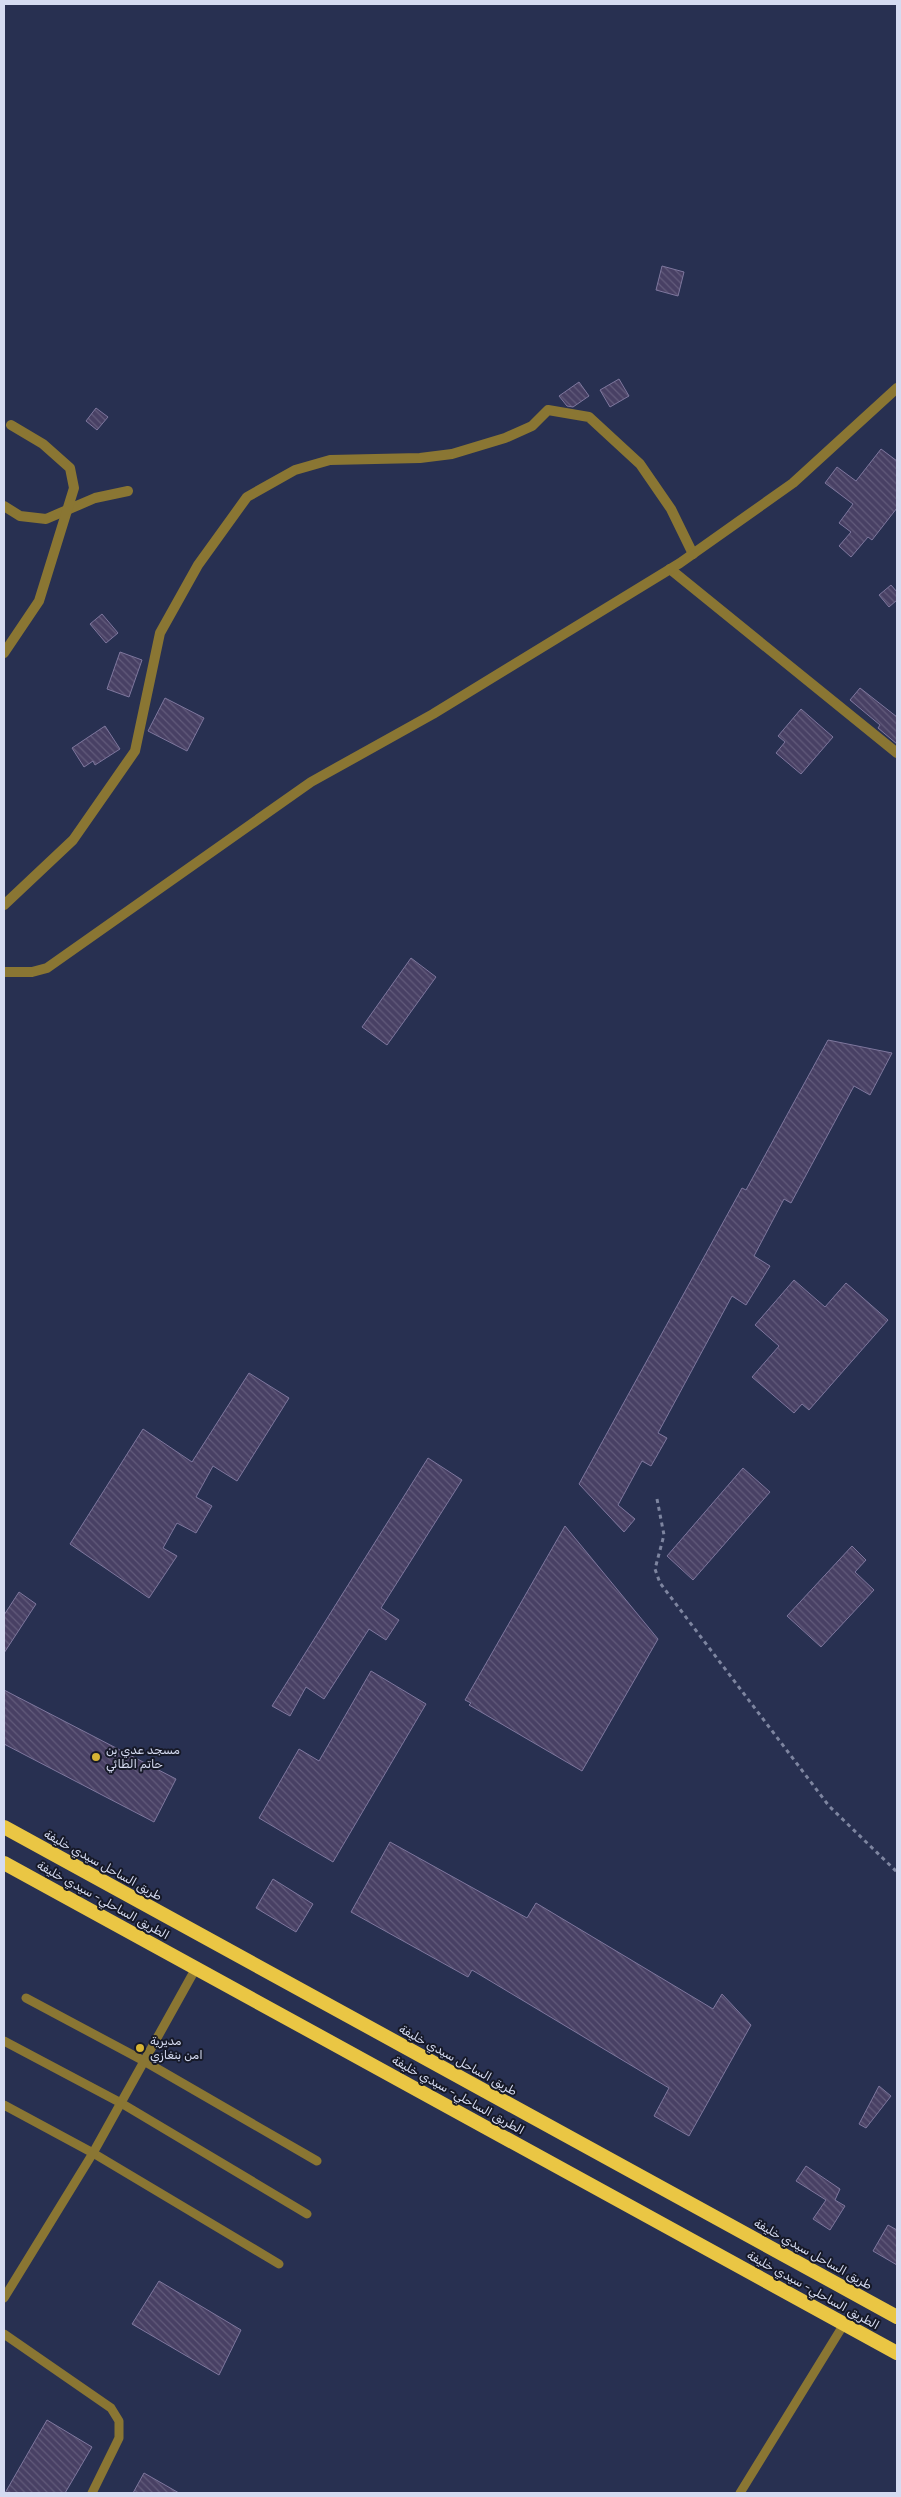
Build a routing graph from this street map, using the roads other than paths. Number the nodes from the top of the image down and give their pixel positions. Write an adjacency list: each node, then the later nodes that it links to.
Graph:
1 (897, 388): 6 (street)
2 (11, 425): 5 (street)
3 (128, 491): 5 (street)
4 (4, 506): 5 (street)
5 (66, 510): 8 (street)
6 (693, 554): 7 (street); 10 (street)
7 (670, 569): 9 (street); 11 (street)
8 (4, 653)
9 (897, 753)
10 (4, 905)
11 (4, 972)
12 (4, 1827): 25 (highway, طريق الساحل سيدي خليفة)
13 (4, 1862): 14 (highway, الطريق الساحلي- سيدي خليفة)
14 (196, 1968): 17 (lane); 26 (highway, الطريق الساحلي- سيدي خليفة)
15 (26, 1998): 17 (lane)
16 (4, 2041): 18 (lane)
17 (144, 2061): 18 (lane); 21 (lane)
18 (121, 2103): 20 (lane); 22 (lane)
19 (4, 2105): 20 (lane)
20 (93, 2153): 23 (lane); 24 (lane)
21 (317, 2161)
22 (307, 2214)
23 (280, 2264)
24 (4, 2298)
25 (897, 2317)
26 (844, 2324): 28 (highway, الطريق الساحلي- سيدي خليفة); 30 (lane)
27 (4, 2334): 29 (lane)
28 (897, 2353)
29 (92, 2493)
30 (740, 2493)

